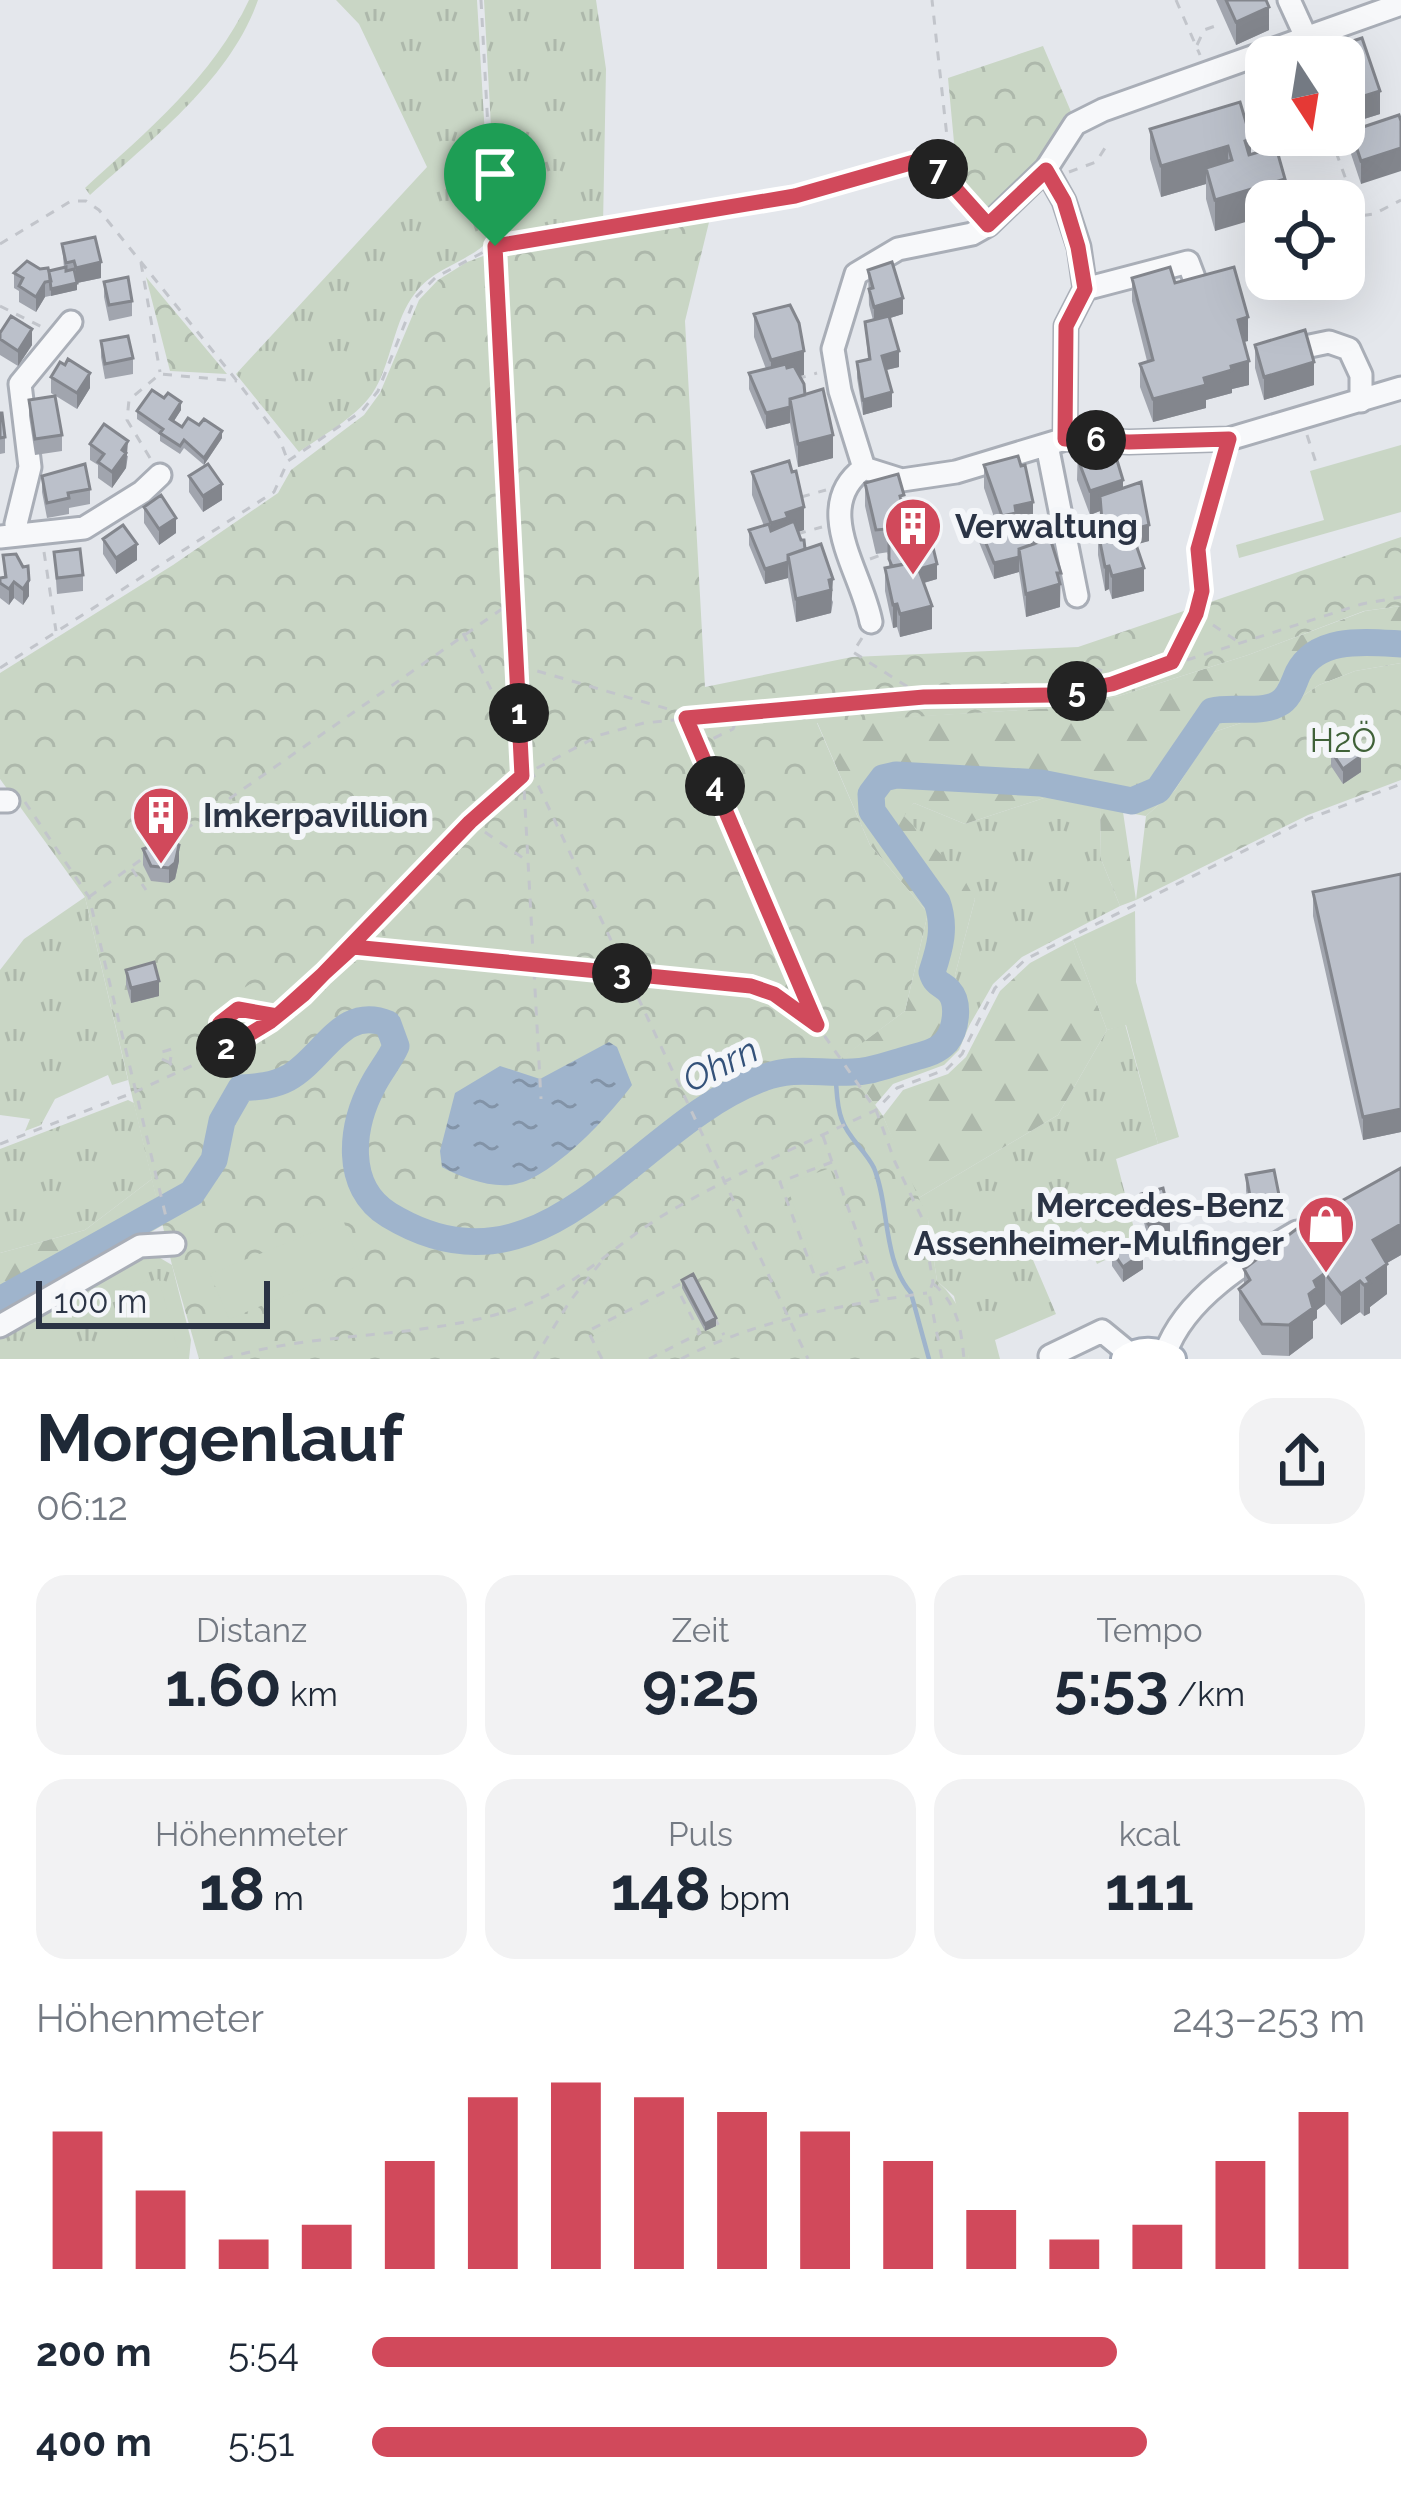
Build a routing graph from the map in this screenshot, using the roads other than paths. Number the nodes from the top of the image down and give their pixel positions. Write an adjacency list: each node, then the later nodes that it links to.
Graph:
1 (1289, 0): 3 (street)
2 (1401, 4): 4 (street)
3 (1299, 36)
4 (1302, 36)
5 (1245, 58): 6 (street)
6 (1048, 174): 7 (street); 15 (street)
7 (1085, 289): 8 (street); 14 (street)
8 (1202, 299)
9 (65, 329): 11 (street)
10 (1262, 356): 13 (street)
11 (10, 385): 17 (street)
12 (1401, 388): 13 (street)
13 (1361, 401): 14 (street)
14 (1056, 442): 15 (street); 18 (street)
15 (864, 468): 19 (street)
16 (160, 475): 17 (street)
17 (8, 536)
18 (1077, 596)
19 (872, 622)
20 (1322, 1218): 24 (street)
21 (171, 1233): 22 (street)
22 (0, 1326)
23 (1050, 1356): 25 (street)
24 (1169, 1356): 25 (main road)
25 (1127, 1357)

